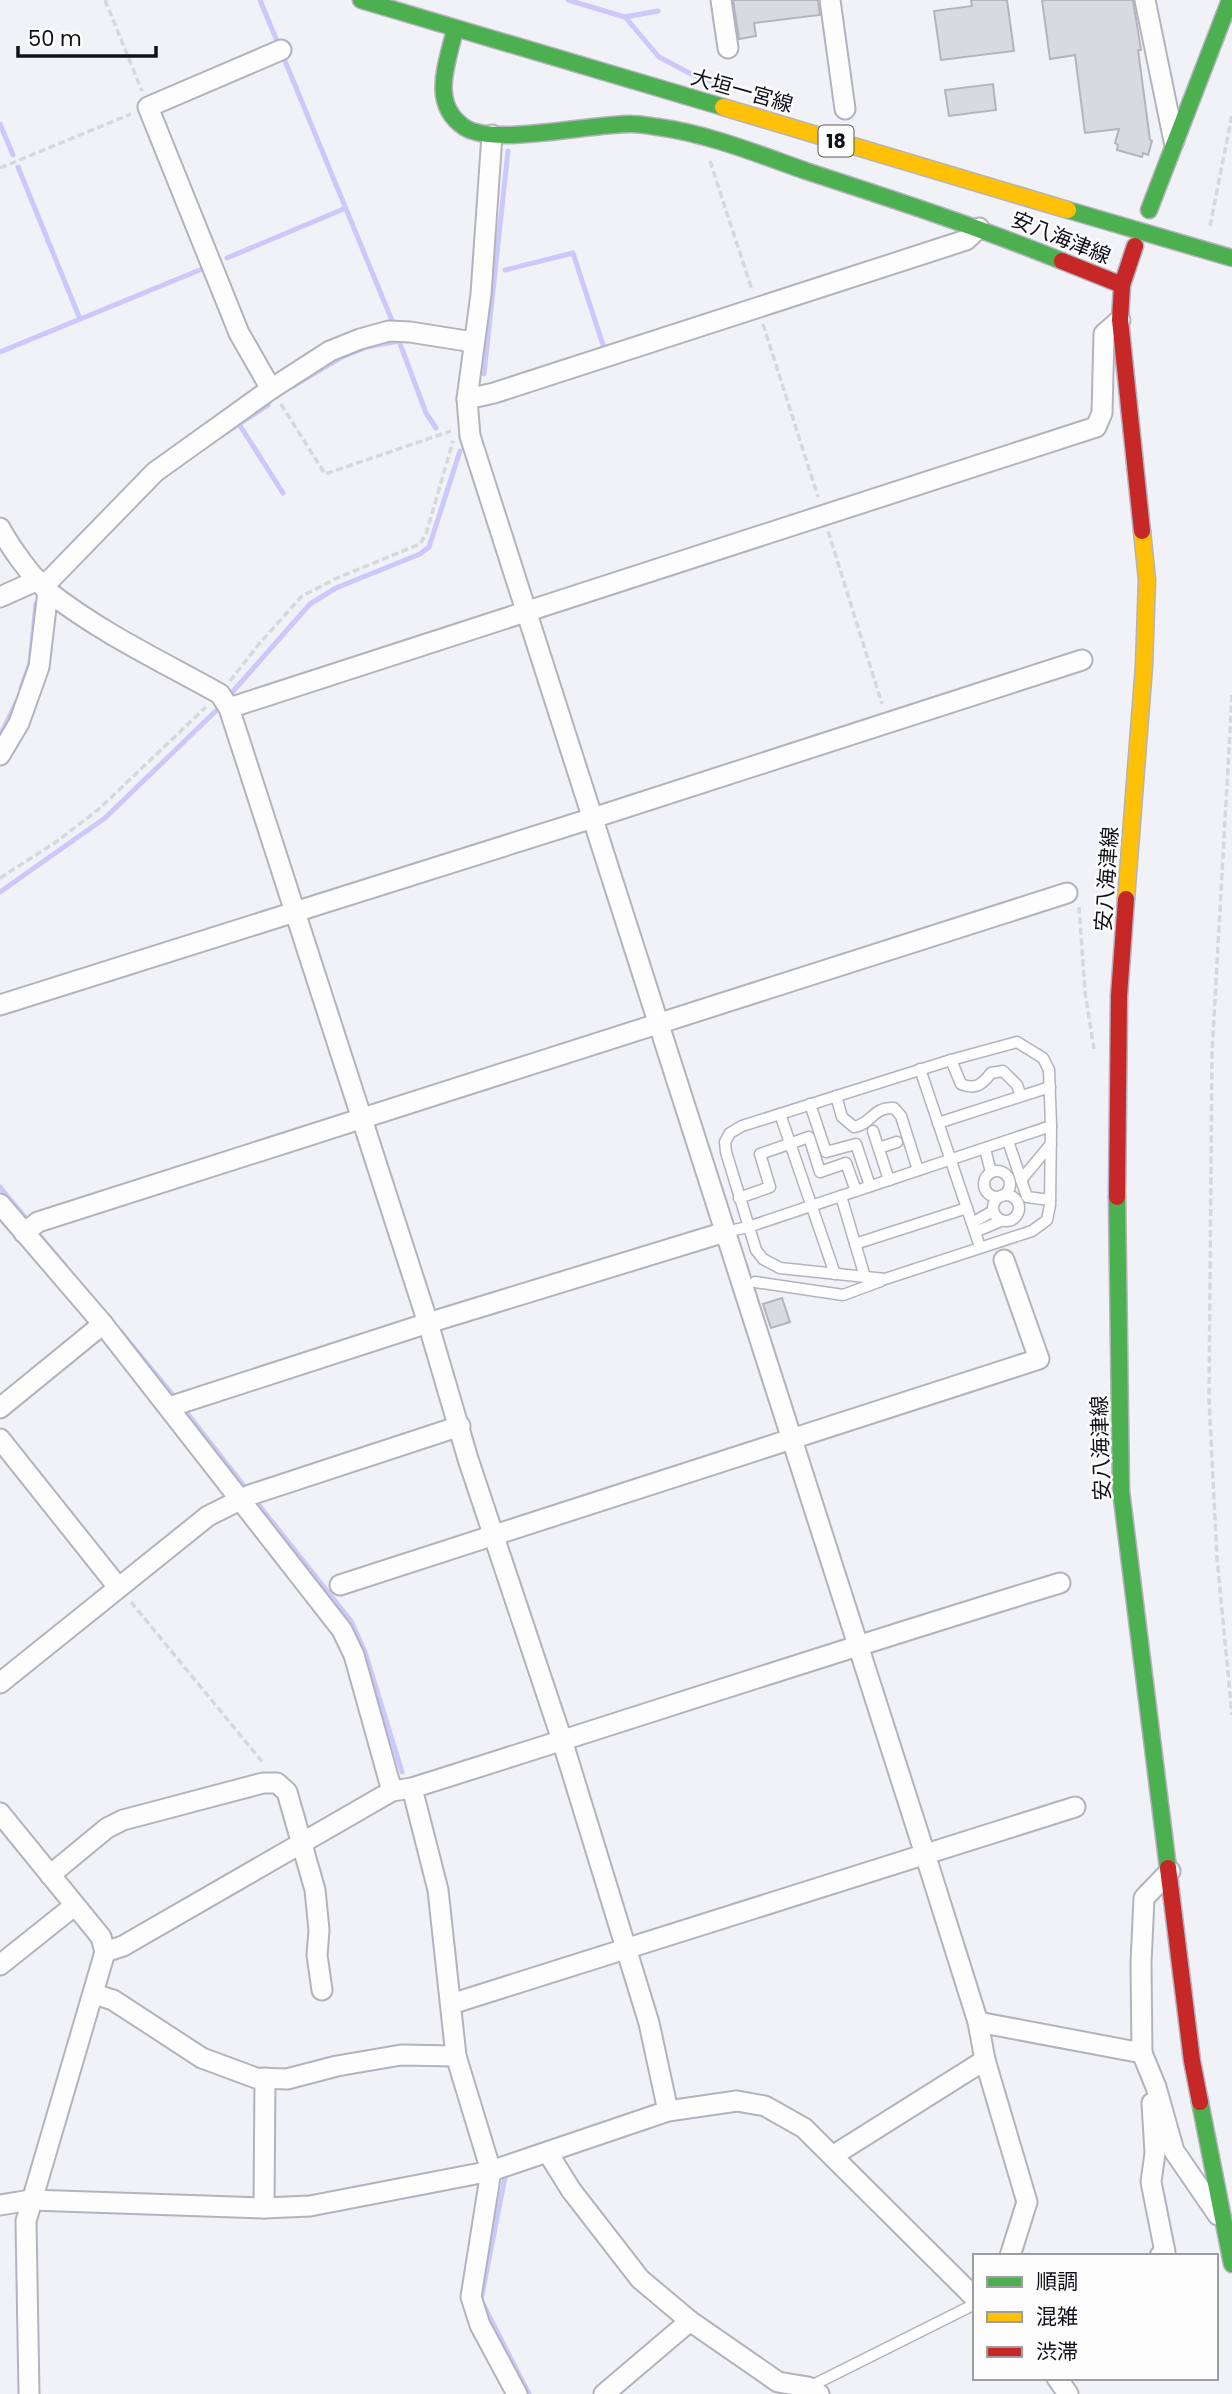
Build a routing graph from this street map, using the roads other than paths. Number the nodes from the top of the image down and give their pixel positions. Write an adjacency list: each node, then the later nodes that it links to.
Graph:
1 (361, 0): 6 (main road, 大垣一宮線 / 18)
2 (721, 0): 8 (street)
3 (830, 0): 10 (street)
4 (1145, 0): 12 (street)
5 (1230, 0): 12 (main road)
6 (420, 5): 7 (main road, 大垣一宮線 / 18)
7 (456, 29): 11 (main road, 安八海津線); 16 (main road, 大垣一宮線 / 18)
8 (728, 48)
9 (281, 50): 20 (street)
10 (845, 109)
11 (492, 135): 14 (main road, 安八海津線); 19 (street)
12 (1174, 142): 13 (main road)
13 (1149, 211)
14 (979, 228): 17 (main road, 安八海津線); 21 (street)
15 (1135, 246): 17 (main road)
16 (1224, 255)
17 (1122, 285): 18 (main road, 安八海津線)
18 (1120, 320): 25 (street); 99 (main road, 安八海津線)
19 (473, 342): 20 (street); 21 (street)
20 (271, 389): 23 (street)
21 (467, 399): 25 (street)
22 (0, 528): 23 (street)
23 (43, 586): 24 (street); 27 (street); 28 (street)
24 (0, 597)
25 (527, 611): 27 (street); 29 (street)
26 (1082, 660): 29 (street)
27 (225, 701): 31 (street)
28 (0, 755)
29 (593, 818): 31 (street); 33 (street)
30 (1067, 893): 33 (street)
31 (295, 912): 32 (street); 41 (street)
32 (0, 1005)
33 (658, 1024): 41 (street); 69 (street)
34 (951, 1060): 35 (lane); 36 (lane); 38 (lane)
35 (920, 1069): 37 (lane); 42 (lane)
36 (1049, 1087): 38 (lane); 43 (lane)
37 (836, 1096): 39 (lane); 52 (lane)
38 (1021, 1096): 42 (lane)
39 (810, 1104): 40 (lane); 56 (lane)
40 (780, 1114): 47 (lane); 60 (lane)
41 (361, 1121): 70 (street); 78 (street)
42 (938, 1123): 51 (lane)
43 (1051, 1126): 45 (lane); 48 (lane)
44 (873, 1131): 49 (lane)
45 (1008, 1141): 50 (lane); 55 (lane)
46 (897, 1142): 49 (lane)
47 (790, 1143): 57 (lane); 60 (lane); 63 (lane)
48 (1051, 1143): 55 (lane); 61 (lane)
49 (879, 1148): 54 (lane)
50 (985, 1149): 51 (lane); 53 (lane)
51 (951, 1160): 52 (lane); 64 (lane)
52 (918, 1171): 54 (lane)
53 (991, 1172): 59 (lane); 59 (lane)
54 (889, 1180): 56 (lane)
55 (1021, 1180): 61 (lane)
56 (870, 1186): 57 (lane)
57 (856, 1191): 58 (lane)
58 (841, 1196): 63 (lane); 71 (lane)
59 (1001, 1196): 65 (lane); 66 (lane)
60 (740, 1198): 67 (lane)
61 (1050, 1200): 72 (lane)
62 (0, 1204): 70 (street)
63 (812, 1206): 67 (lane); 74 (lane)
64 (967, 1208): 68 (lane); 71 (lane)
65 (993, 1211): 66 (lane); 68 (lane)
66 (1001, 1221): 68 (lane)
67 (748, 1227): 69 (lane); 74 (lane)
68 (973, 1227): 72 (lane)
69 (725, 1232): 78 (street); 83 (street)
70 (24, 1233): 79 (street)
71 (855, 1244): 75 (lane)
72 (980, 1247): 76 (lane)
73 (1004, 1260): 83 (street)
74 (835, 1274): 75 (lane)
75 (865, 1277): 76 (lane)
76 (885, 1279): 77 (lane)
77 (755, 1282)
78 (428, 1323): 80 (street); 82 (street)
79 (103, 1324): 80 (street); 81 (street)
80 (169, 1407): 85 (street)
81 (0, 1408)
82 (460, 1426): 85 (street); 86 (street)
83 (792, 1438): 86 (street); 90 (street)
84 (0, 1439): 89 (street)
85 (241, 1498): 89 (street); 94 (street)
86 (494, 1536): 88 (street); 92 (street)
87 (1060, 1583): 90 (street)
88 (340, 1585)
89 (118, 1587): 91 (street)
90 (858, 1645): 92 (street); 98 (street)
91 (0, 1683)
92 (562, 1741): 93 (street); 102 (street)
93 (412, 1787): 94 (street); 107 (street)
94 (392, 1791): 97 (street)
95 (1074, 1807): 98 (street)
96 (0, 1813): 100 (street)
97 (303, 1842): 100 (street); 103 (street); 105 (street)
98 (925, 1854): 102 (street); 108 (street)
99 (1170, 1871): 109 (street); 121 (main road, 安八海津線)
100 (50, 1875): 101 (street)
101 (74, 1906): 103 (street); 104 (street)
102 (626, 1949): 107 (street); 114 (street)
103 (105, 1952): 106 (street)
104 (0, 1965)
105 (323, 1990)
106 (94, 1994): 113 (street); 119 (street)
107 (452, 2004): 110 (street)
108 (978, 2022): 109 (street); 111 (street)
109 (1142, 2053): 112 (street)
110 (456, 2056): 113 (street); 117 (street)
111 (985, 2060): 116 (street); 122 (street)
112 (1150, 2072): 121 (street); 123 (street)
113 (265, 2078): 120 (street)
114 (668, 2112): 115 (street); 116 (street)
115 (548, 2153): 117 (street); 127 (street)
116 (834, 2155): 125 (street)
117 (491, 2171): 120 (street); 130 (street)
118 (0, 2188): 119 (street)
119 (14, 2203): 120 (street); 129 (street)
120 (264, 2208)
121 (1222, 2221): 124 (main road, 安八海津線)
122 (1011, 2254)
123 (1162, 2254)
124 (1232, 2264)
125 (973, 2296)
126 (973, 2305): 128 (lane)
127 (690, 2321): 128 (street); 131 (street)
128 (814, 2391)
129 (29, 2394)
130 (517, 2394)
131 (604, 2394)

